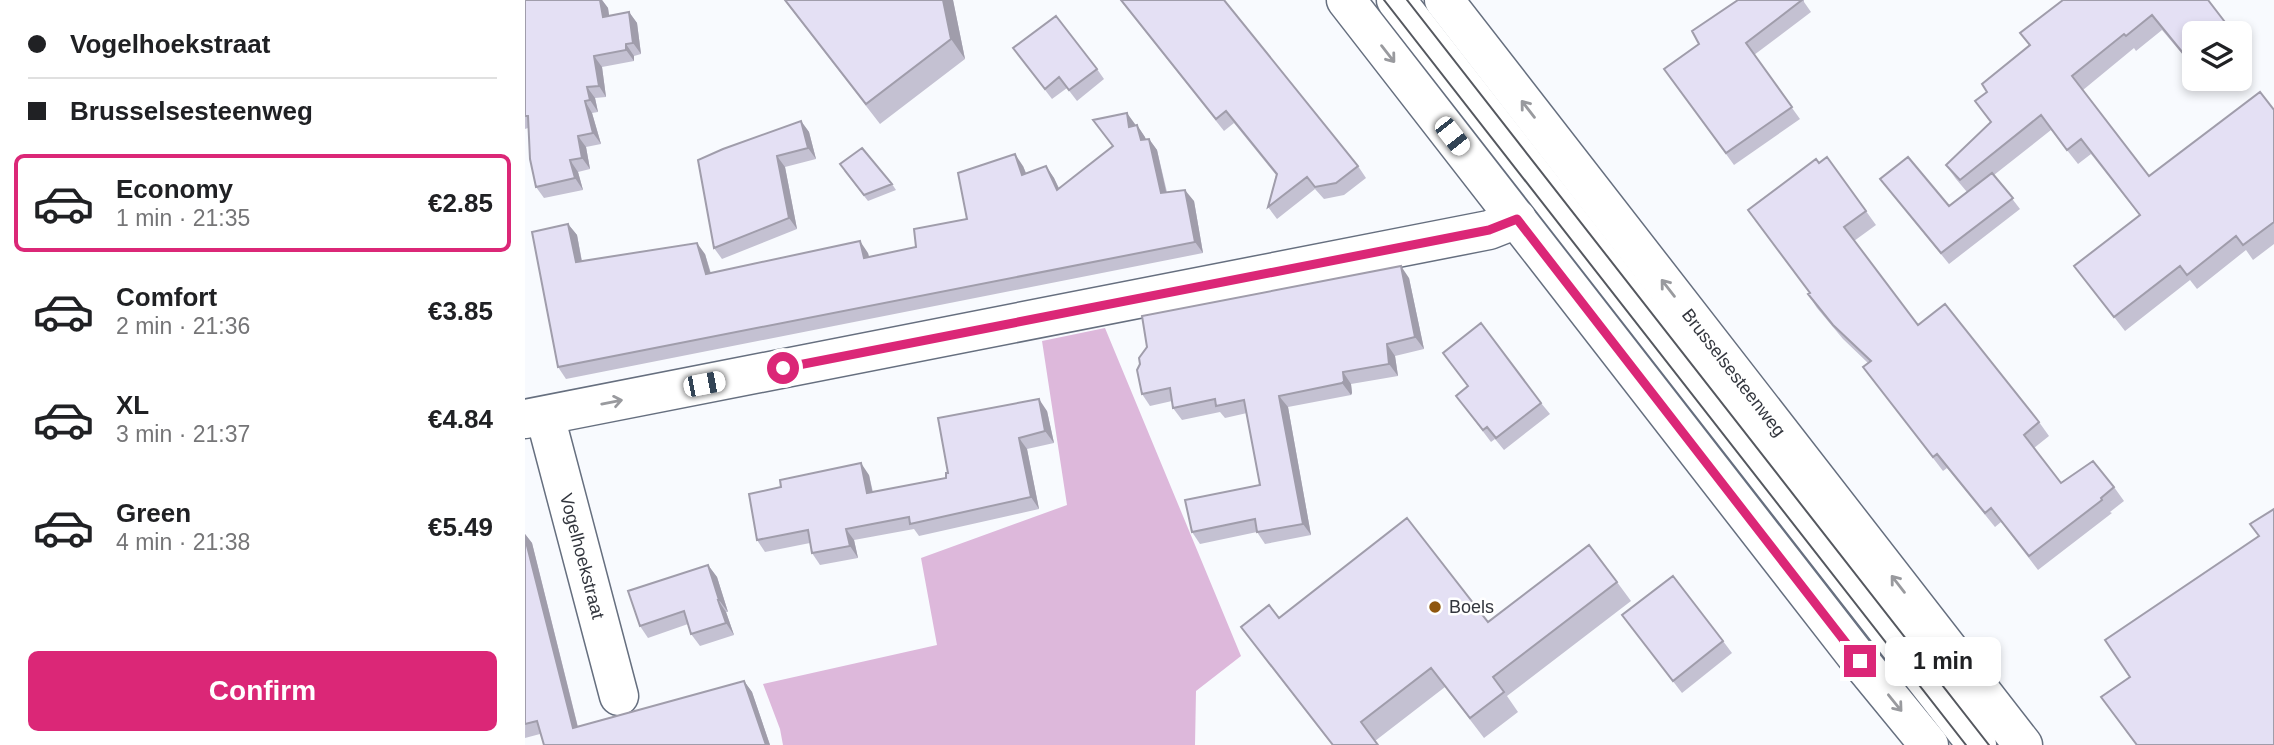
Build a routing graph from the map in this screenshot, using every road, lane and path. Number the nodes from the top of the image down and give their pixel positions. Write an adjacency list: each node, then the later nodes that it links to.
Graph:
1 (1346, 0): 4 (main road, one-way to 4)
2 (1395, 0): 8 (main road)
3 (1444, 0): 9 (main road, Brusselsesteenweg, one-way to 3)
4 (1517, 219): 5 (main road, Vogelhoekstraat, one-way to 4); 7 (main road, one-way to 7)
5 (535, 418): 6 (main road, Vogelhoekstraat)
6 (619, 696)
7 (1929, 745)
8 (1977, 745)
9 (2023, 745)

